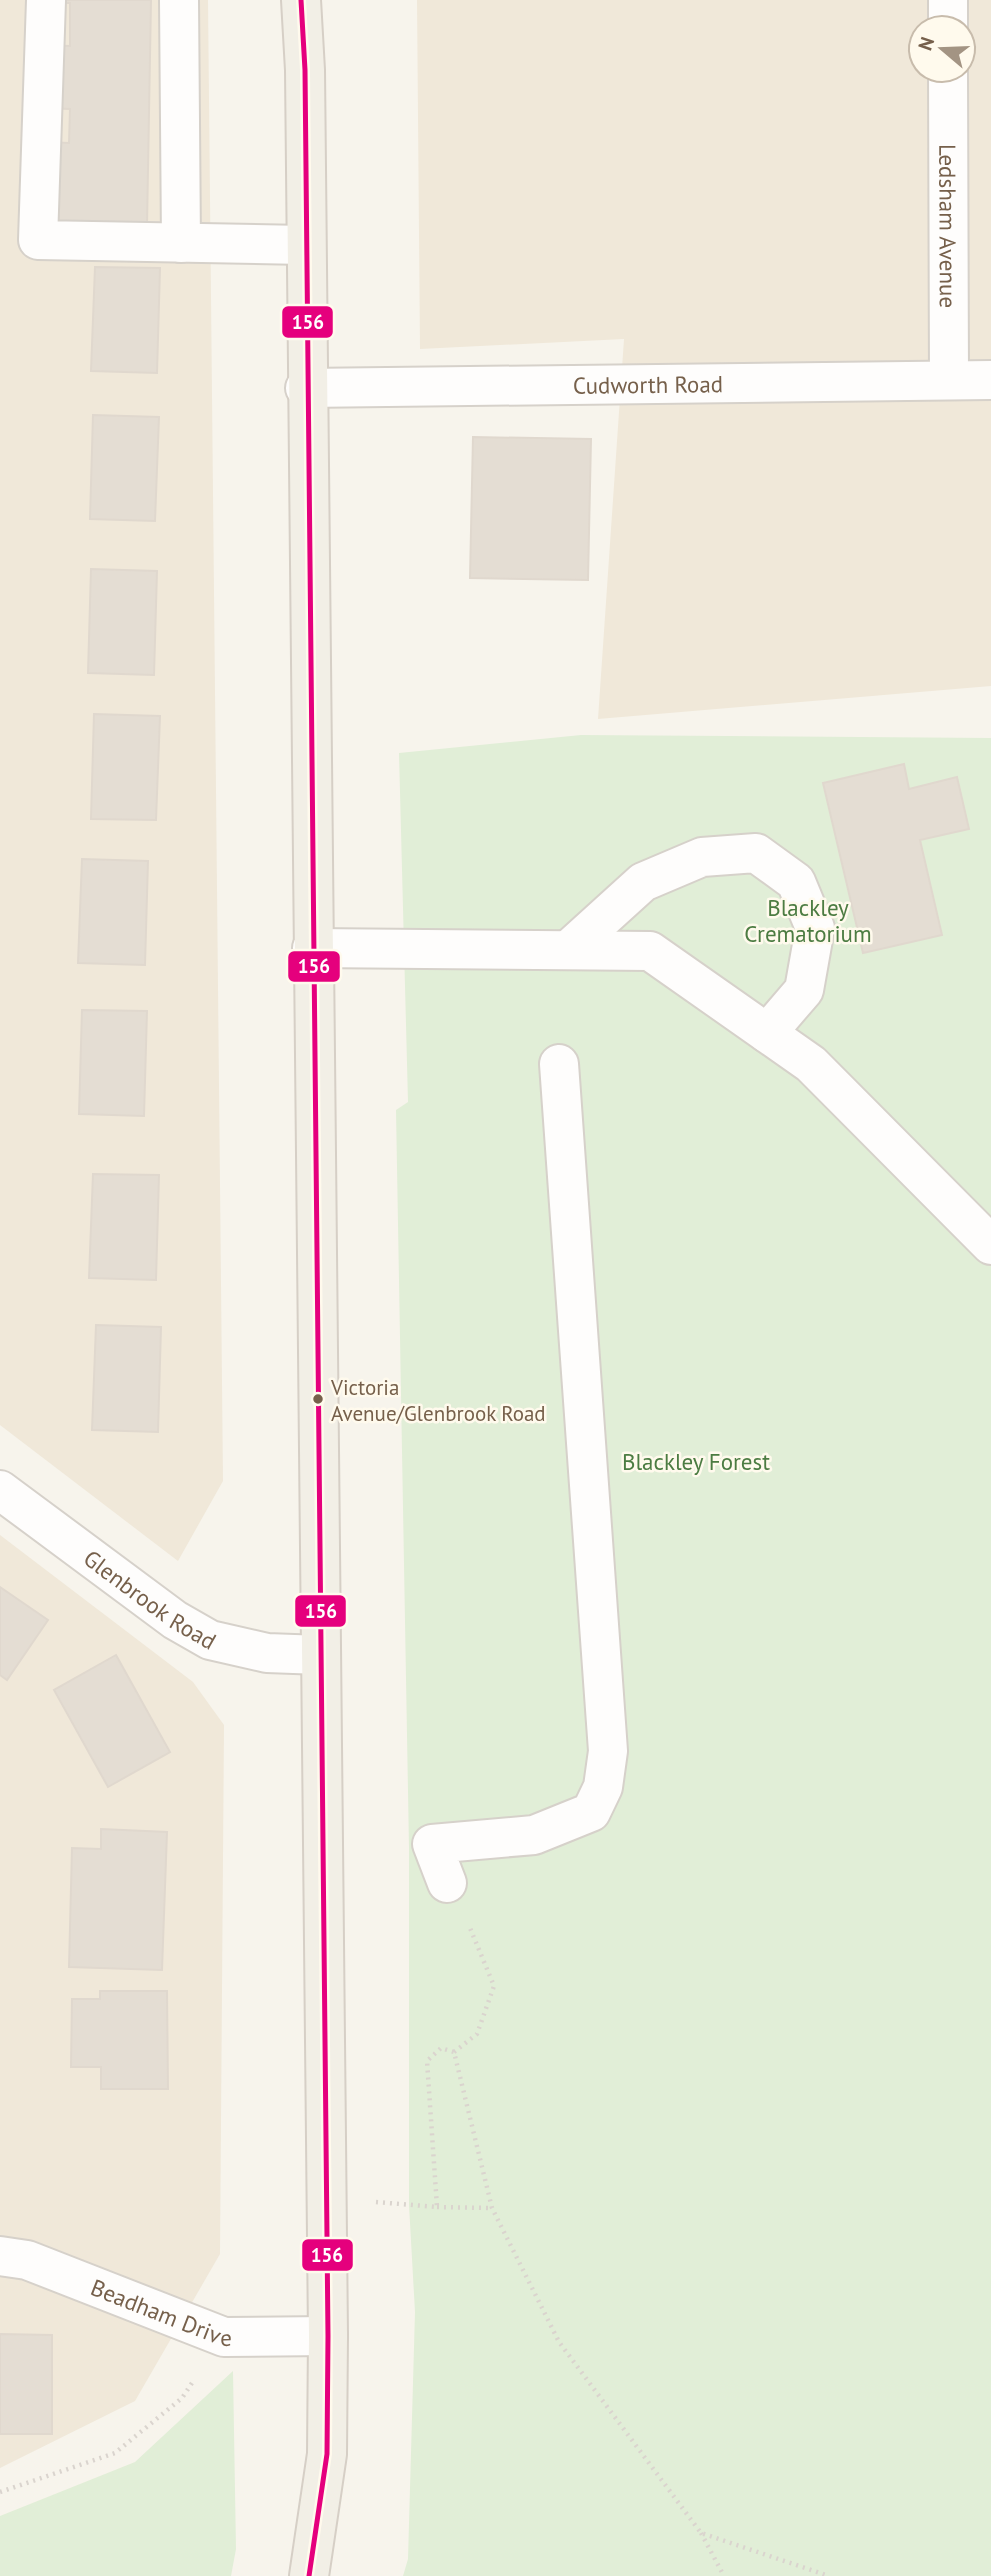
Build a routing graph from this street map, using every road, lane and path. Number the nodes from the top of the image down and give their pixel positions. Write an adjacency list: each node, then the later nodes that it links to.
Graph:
1 (46, 0): 5 (street)
2 (179, 0): 5 (street)
3 (301, 0): 6 (main road)
4 (948, 84): 7 (street, Ledsham Avenue)
5 (181, 243): 6 (street)
6 (305, 245): 9 (main road)
7 (949, 380): 8 (street, Cudworth Road); 9 (street, Cudworth Road)
8 (991, 380)
9 (305, 388): 10 (main road)
10 (312, 948): 11 (street); 16 (main road)
11 (568, 950): 12 (street); 12 (street)
12 (767, 1033): 14 (street)
13 (559, 1064): 17 (street)
14 (991, 1245)
15 (0, 1490): 16 (street, Glenbrook Road)
16 (321, 1655): 19 (main road)
17 (447, 1883): 18 (path)
18 (454, 2052): 20 (path); 21 (path)
19 (326, 2199): 20 (path); 23 (main road)
20 (437, 2207): 21 (path)
21 (492, 2208): 26 (path)
22 (0, 2256): 24 (street, Beadham Drive)
23 (328, 2336): 24 (street, Beadham Drive); 27 (main road)
24 (224, 2337): 25 (path)
25 (0, 2492)
26 (701, 2533): 28 (path); 29 (path)
27 (309, 2576)
28 (723, 2576)
29 (829, 2576)

